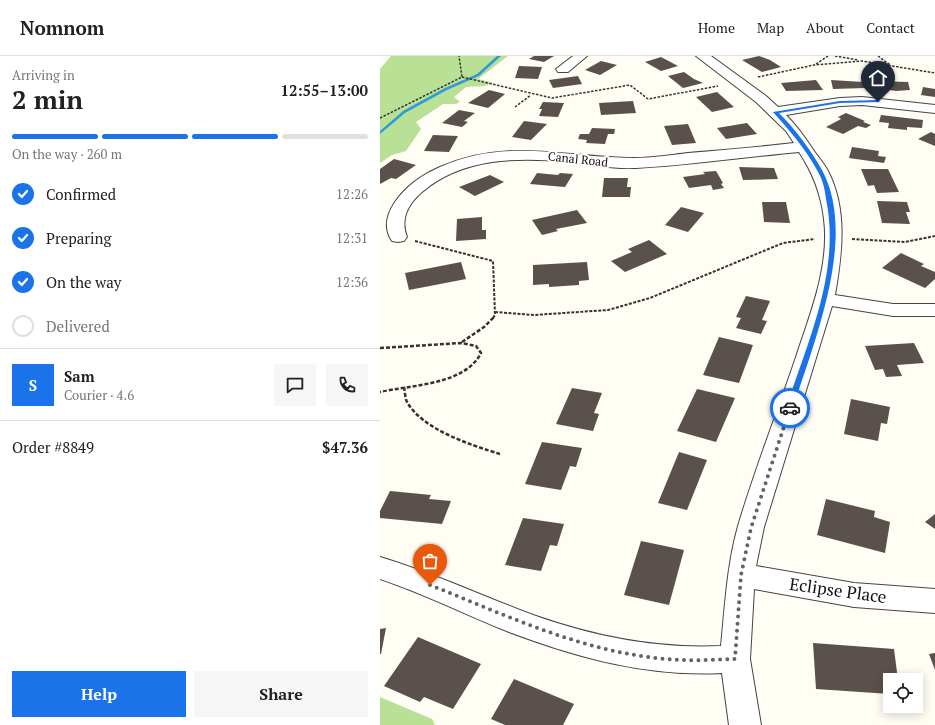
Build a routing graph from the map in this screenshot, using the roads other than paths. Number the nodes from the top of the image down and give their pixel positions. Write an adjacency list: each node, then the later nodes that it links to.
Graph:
1 (581, 56): 3 (street)
2 (702, 56): 5 (street)
3 (563, 70)
4 (935, 109): 5 (street)
5 (776, 112): 6 (street)
6 (804, 147): 7 (street, Canal Road); 8 (street)
7 (398, 237)
8 (824, 299): 9 (street); 11 (street)
9 (935, 310)
10 (380, 568): 13 (street)
11 (741, 575): 12 (street, Eclipse Place); 13 (street)
12 (935, 601)
13 (735, 659): 14 (street)
14 (745, 725)

